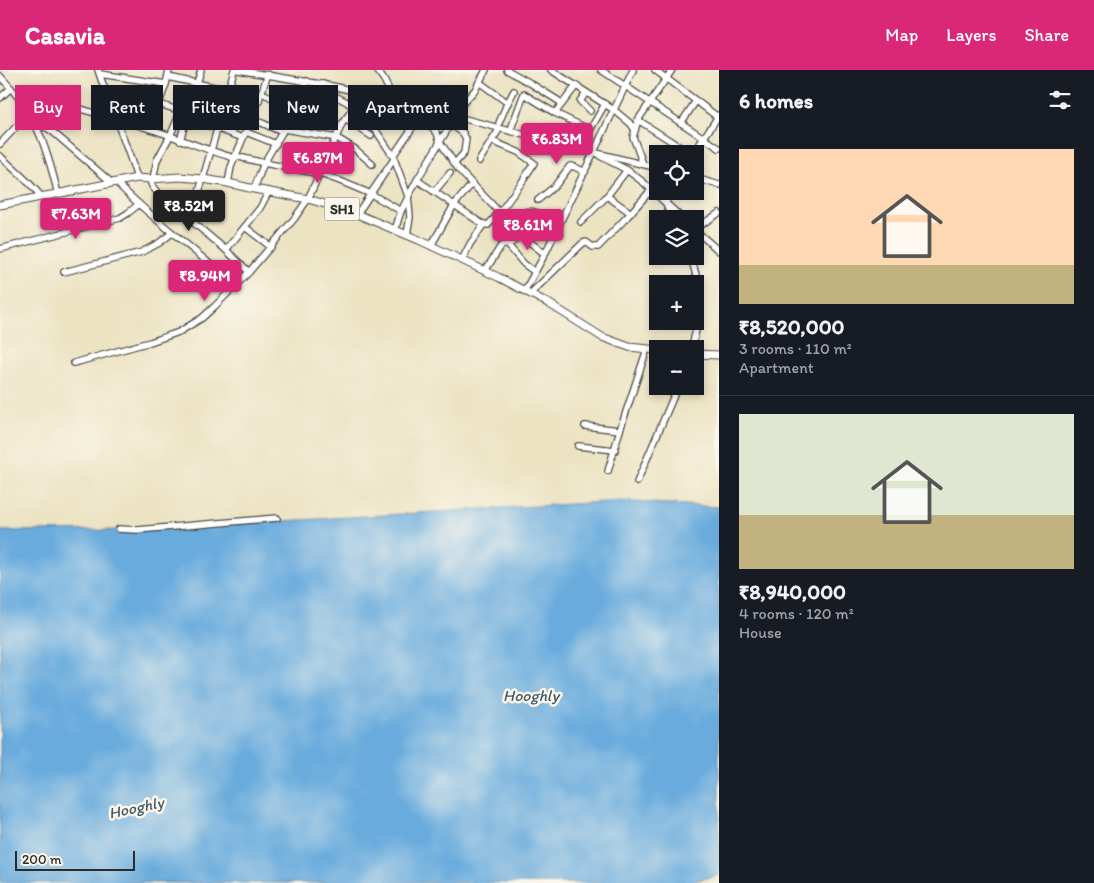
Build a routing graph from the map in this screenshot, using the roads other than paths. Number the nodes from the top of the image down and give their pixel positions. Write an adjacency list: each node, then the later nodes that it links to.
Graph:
1 (170, 70): 17 (street)
2 (201, 70): 22 (street)
3 (234, 70): 26 (street)
4 (238, 70): 15 (street)
5 (486, 70): 20 (street)
6 (551, 70): 14 (street)
7 (601, 70): 30 (street)
8 (633, 70): 30 (street)
9 (655, 70): 18 (street)
10 (672, 70): 18 (street)
11 (380, 71): 28 (street)
12 (511, 71): 46 (street)
13 (99, 72): 21 (street); 24 (street)
14 (560, 72): 29 (street)
15 (270, 73): 19 (street); 36 (street)
16 (0, 76): 31 (street)
17 (168, 77): 21 (street); 22 (street)
18 (666, 79): 42 (street); 45 (street)
19 (307, 81): 23 (street); 27 (street)
20 (479, 82): 40 (street); 44 (street)
21 (166, 84): 35 (street)
22 (197, 84): 25 (street)
23 (323, 84): 32 (street); 43 (street)
24 (104, 85)
25 (201, 85)
26 (230, 85)
27 (305, 85)
28 (387, 85)
29 (576, 86): 37 (street); 46 (street)
30 (626, 86): 45 (street); 48 (street)
31 (11, 88): 34 (street); 39 (street)
32 (348, 89)
33 (514, 91): 44 (street)
34 (15, 93)
35 (163, 93)
36 (262, 93): 38 (street); 41 (street)
37 (586, 93): 47 (street); 49 (street)
38 (269, 96)
39 (0, 98)
40 (468, 98)
41 (259, 101)
42 (696, 101): 52 (street); 57 (street)
43 (348, 103)
44 (508, 103): 58 (street)
45 (651, 103): 55 (street); 57 (street)
46 (562, 104): 50 (street)
47 (605, 104): 48 (street); 50 (street)
48 (614, 110): 75 (street); 91 (street)
49 (590, 111)
50 (555, 113): 59 (street)
51 (348, 115): 53 (street)
52 (718, 117): 80 (street)
53 (345, 119): 79 (street); 81 (street)
54 (468, 119): 58 (street)
55 (638, 120): 75 (street); 87 (street)
56 (259, 123): 76 (street)
57 (681, 123): 80 (street)
58 (499, 126): 83 (street); 91 (street)
59 (512, 126)
60 (15, 128): 85 (street)
61 (173, 129): 78 (street)
62 (40, 130): 119 (street)
63 (50, 130): 110 (street)
64 (120, 130): 105 (street)
65 (153, 130): 78 (street)
66 (183, 130): 82 (street)
67 (218, 130): 90 (street)
68 (222, 130): 77 (street)
69 (247, 130): 77 (street)
70 (376, 130): 94 (street)
71 (411, 130): 94 (street)
72 (434, 130): 84 (street)
73 (447, 130): 84 (street)
74 (459, 130): 97 (street)
75 (635, 130): 99 (street)
76 (283, 131): 81 (street); 86 (street)
77 (245, 135): 86 (street); 93 (street)
78 (170, 136): 82 (street); 106 (street)
79 (371, 136)
80 (703, 137): 88 (street); 89 (street)
81 (337, 138): 98 (street); 104 (street)
82 (180, 140): 90 (street)
83 (492, 141): 95 (street); 135 (street)
84 (440, 142): 97 (street); 108 (street)
85 (0, 144)
86 (276, 144): 96 (street)
87 (678, 145)
88 (698, 145)
89 (719, 148)
90 (211, 152): 93 (street); 107 (street)
91 (594, 152): 99 (street); 101 (street); 102 (street)
92 (0, 156): 123 (street)
93 (235, 157): 96 (street); 111 (street)
94 (393, 157): 120 (street); 121 (street)
95 (479, 161)
96 (264, 163): 104 (street); 115 (street)
97 (455, 163): 112 (street)
98 (372, 164)
99 (643, 164): 100 (street)
100 (649, 166)
101 (626, 170): 114 (street); 122 (street)
102 (585, 172): 125 (street); 145 (street)
103 (450, 173): 117 (street)
104 (320, 174): 120 (street); 124 (street)
105 (137, 178): 106 (main road, SH1); 110 (main road, SH1)
106 (152, 179): 107 (main road, SH1); 139 (street)
107 (203, 179): 111 (main road, SH1); 139 (street)
108 (417, 180): 117 (street); 121 (street)
109 (704, 181): 113 (street)
110 (115, 183): 119 (main road, SH1); 130 (street)
111 (228, 183): 115 (main road, SH1)
112 (472, 184): 131 (street); 135 (street)
113 (719, 185)
114 (649, 188)
115 (254, 189): 116 (main road, SH1)
116 (269, 191): 124 (main road, SH1); 144 (street)
117 (434, 192): 131 (street)
118 (649, 192): 136 (street)
119 (58, 194): 123 (main road, SH1)
120 (371, 194): 134 (street); 137 (street)
121 (408, 196): 134 (street); 148 (street)
122 (607, 196): 136 (street); 140 (street)
123 (42, 197): 129 (main road, SH1)
124 (308, 199): 137 (main road, SH1); 153 (street)
125 (538, 200)
126 (663, 200): 128 (street)
127 (667, 200): 128 (street)
128 (666, 203): 132 (street); 133 (street)
129 (1, 204)
130 (139, 204): 147 (street); 154 (street)
131 (454, 205): 142 (street); 152 (street)
132 (668, 210)
133 (673, 210)
134 (401, 211): 146 (street)
135 (500, 212): 142 (street); 143 (street)
136 (631, 213): 165 (street)
137 (357, 214): 146 (main road, SH1)
138 (719, 214): 141 (street)
139 (191, 220): 155 (street)
140 (581, 222)
141 (704, 223)
142 (484, 224): 158 (street)
143 (511, 224): 145 (street); 149 (street)
144 (245, 227): 153 (street); 155 (street)
145 (558, 227): 157 (street)
146 (395, 230): 148 (main road, SH1)
147 (172, 233): 161 (street); 164 (street)
148 (408, 235): 152 (main road, SH1)
149 (521, 235): 151 (street); 157 (street)
150 (704, 237): 156 (street)
151 (507, 244): 160 (street); 163 (street)
152 (431, 246): 158 (main road, SH1)
153 (271, 247): 162 (street)
154 (0, 249)
155 (226, 250): 162 (street)
156 (719, 251)
157 (546, 254): 163 (street)
158 (462, 260): 160 (main road, SH1)
159 (694, 265): 166 (street)
160 (485, 271): 165 (main road, SH1)
161 (64, 272)
162 (249, 272): 164 (street)
163 (535, 272): 165 (street)
164 (235, 287): 171 (street)
165 (528, 292): 167 (main road, SH1)
166 (694, 340)
167 (646, 349): 168 (main road, SH1); 174 (street)
168 (649, 349)
169 (704, 355): 170 (main road)
170 (719, 356)
171 (74, 363)
172 (674, 395): 178 (street)
173 (585, 426): 174 (street)
174 (620, 430): 176 (street)
175 (578, 446): 176 (street)
176 (615, 450): 177 (street)
177 (608, 471)
178 (637, 482)
179 (277, 518): 180 (street)
180 (119, 529)

